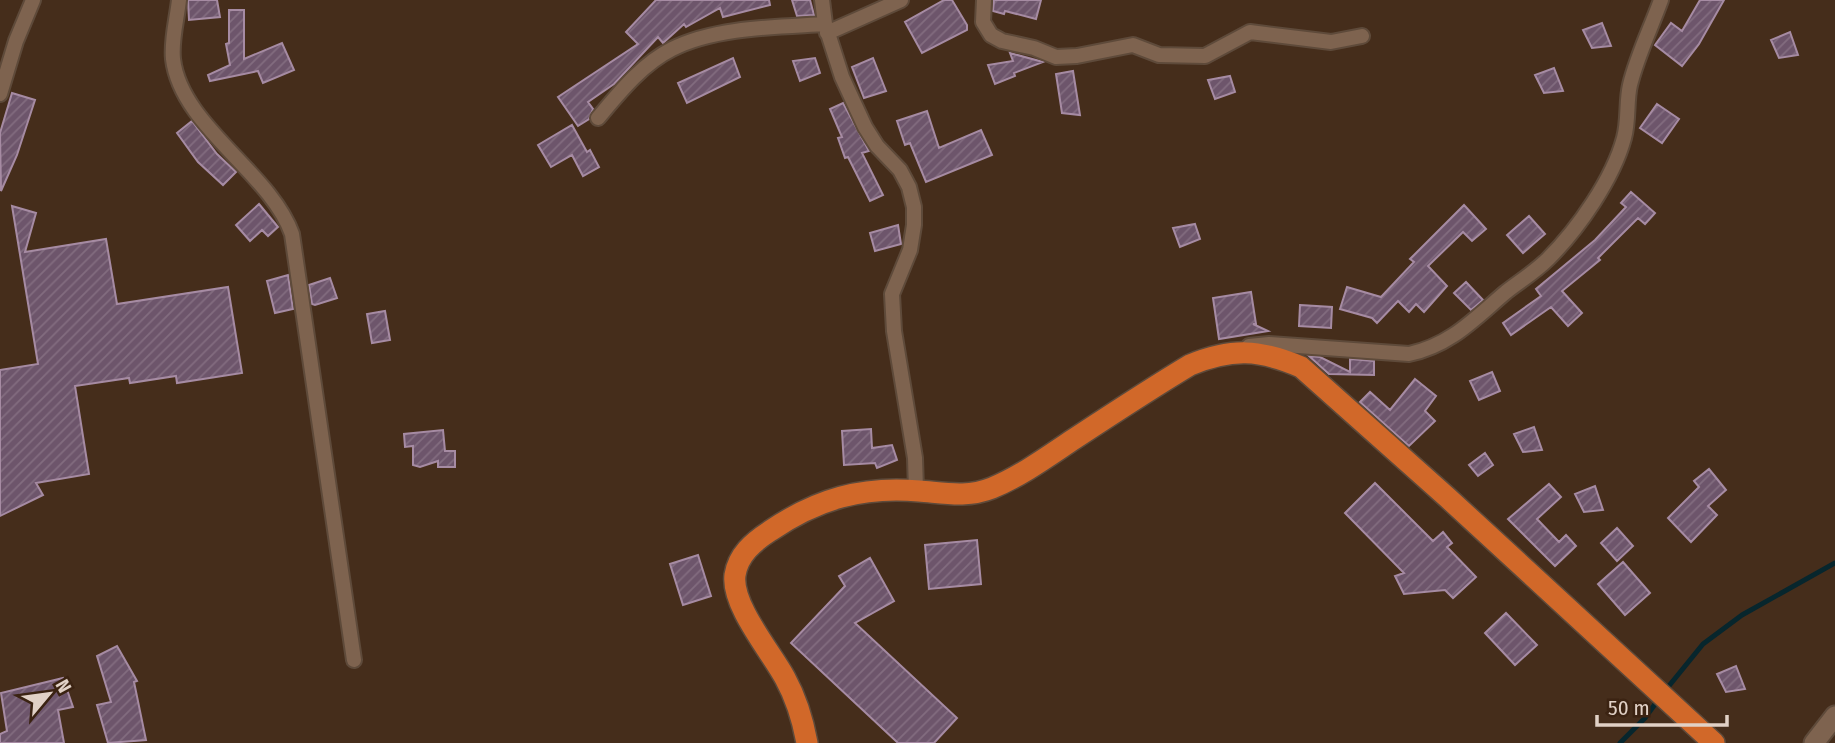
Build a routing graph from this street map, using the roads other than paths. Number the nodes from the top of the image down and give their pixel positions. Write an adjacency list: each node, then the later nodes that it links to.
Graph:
1 (33, 0): 9 (street)
2 (179, 0): 13 (street)
3 (822, 0): 7 (street)
4 (901, 0): 7 (street)
5 (984, 0): 8 (street)
6 (1661, 0): 11 (street)
7 (826, 28): 10 (street); 12 (street)
8 (1362, 36)
9 (1, 87)
10 (598, 118)
11 (1214, 355): 12 (highway); 16 (highway)
12 (916, 491): 15 (highway)
13 (354, 660)
14 (1835, 716): 17 (street)
15 (807, 743)
16 (1714, 743)
17 (1814, 743)

